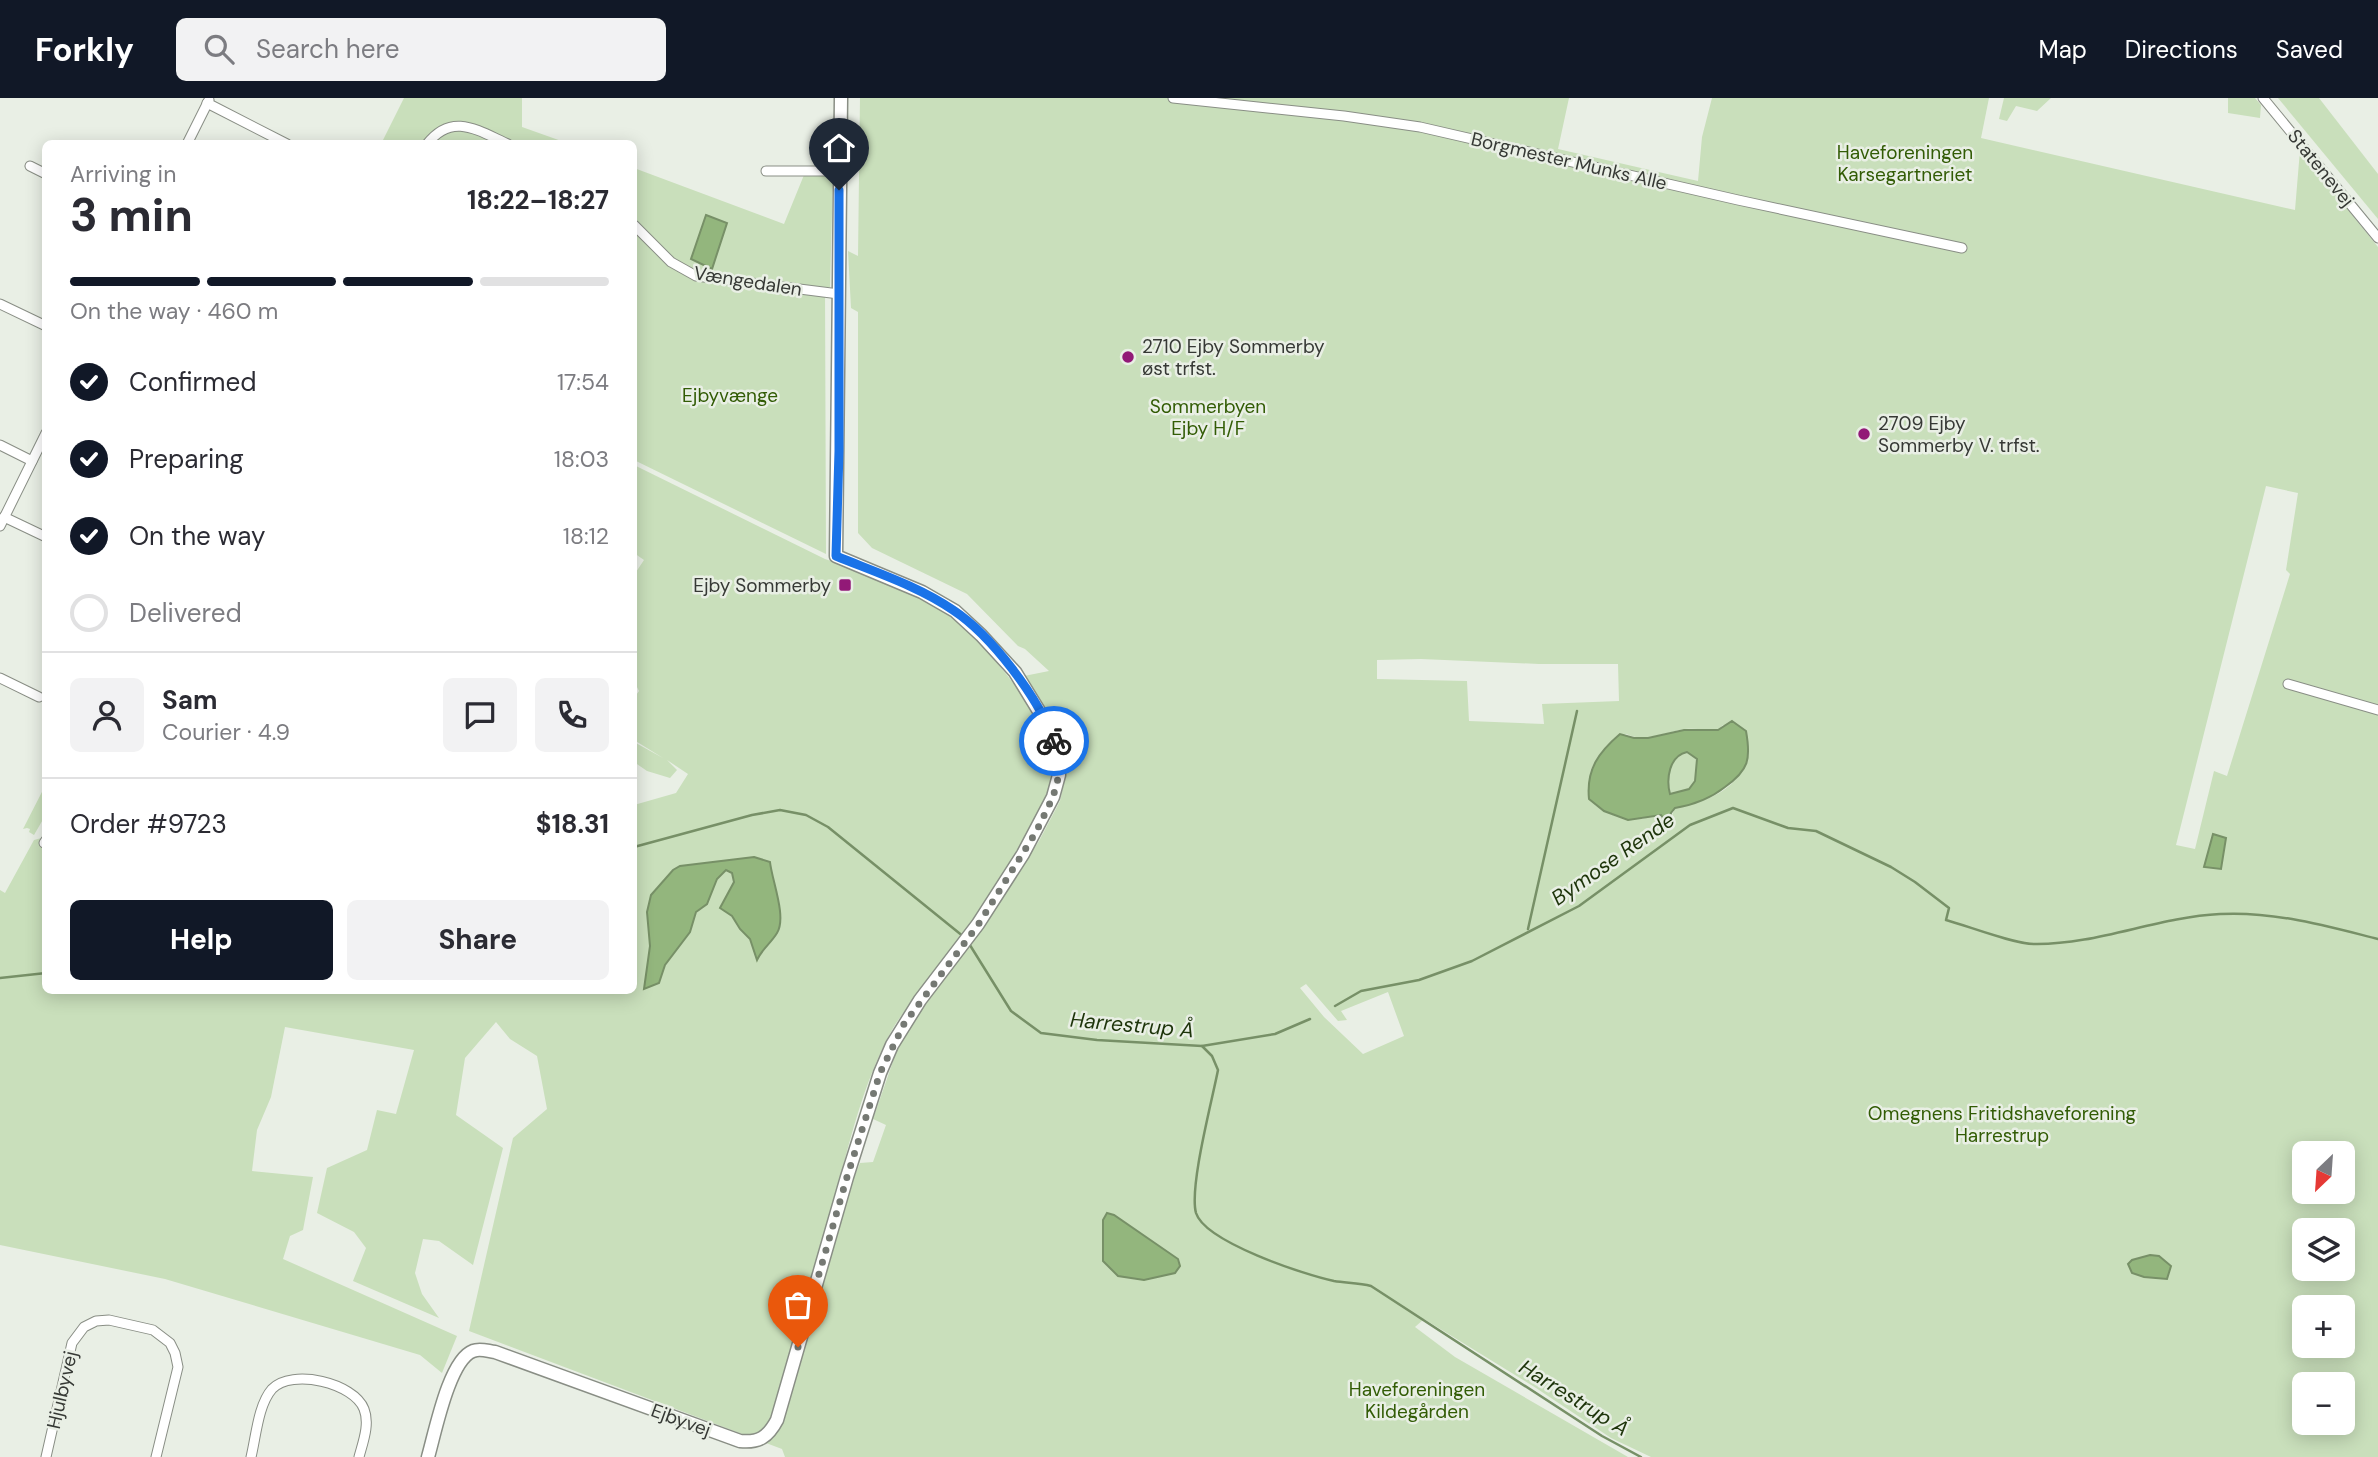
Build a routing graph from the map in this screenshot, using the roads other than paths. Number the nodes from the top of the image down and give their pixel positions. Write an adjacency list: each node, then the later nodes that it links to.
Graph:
1 (841, 98): 11 (street)
2 (1173, 98): 15 (street, Borgmester Munks Alle)
3 (2263, 98): 14 (street, Statenevej)
4 (208, 101): 5 (street); 6 (street)
5 (189, 140)
6 (281, 140)
7 (431, 140): 8 (street)
8 (498, 140)
9 (30, 166): 12 (street)
10 (766, 171): 11 (street)
11 (840, 171): 16 (street)
12 (42, 172)
13 (637, 228): 16 (street, Vængedalen)
14 (2378, 238)
15 (1962, 248)
16 (839, 294): 32 (street, Ejbyvej)
17 (0, 304): 18 (street)
18 (42, 324)
19 (42, 441): 21 (street)
20 (0, 445): 21 (street)
21 (32, 461): 22 (street)
22 (2, 522): 23 (street)
23 (42, 536)
24 (0, 678): 26 (street)
25 (2288, 684): 27 (street)
26 (39, 697)
27 (2378, 710)
28 (46, 1457): 29 (street, Hjulbyvej)
29 (156, 1457)
30 (251, 1457): 31 (street)
31 (359, 1457)
32 (428, 1457)

